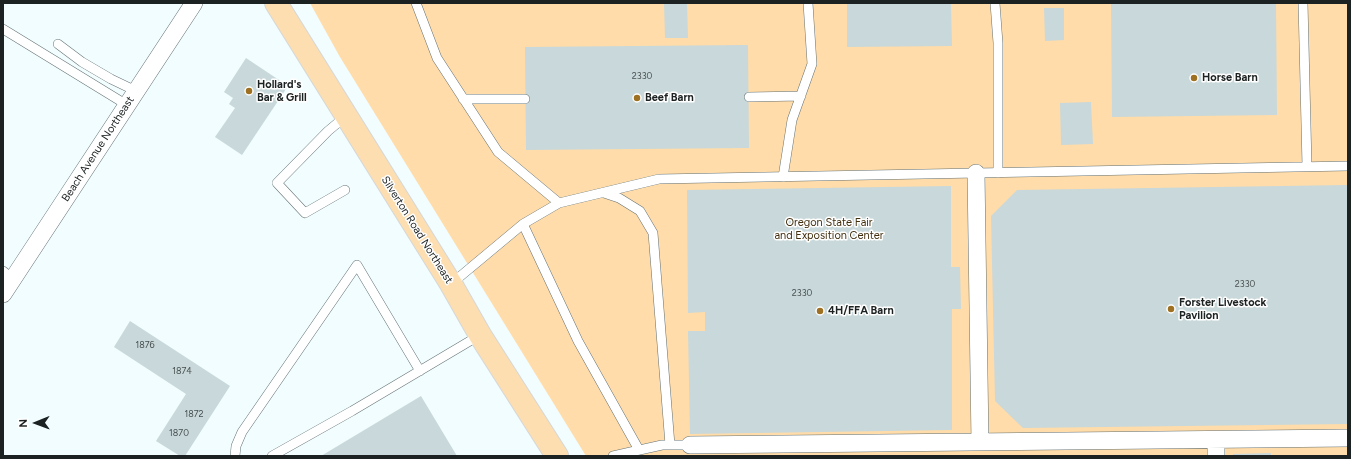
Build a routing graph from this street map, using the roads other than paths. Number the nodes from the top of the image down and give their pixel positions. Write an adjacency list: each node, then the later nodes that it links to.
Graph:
1 (194, 3): 9 (street, Beach Avenue Northeast)
2 (276, 3): 15 (main road, Silverton Road Northeast)
3 (416, 3): 12 (lane)
4 (808, 3): 10 (lane)
5 (995, 3): 19 (lane)
6 (1303, 3): 16 (lane)
7 (3, 29): 14 (lane)
8 (58, 44): 9 (lane)
9 (136, 90): 14 (street, Beach Avenue Northeast)
10 (801, 96): 11 (lane); 20 (lane)
11 (749, 97)
12 (463, 99): 13 (lane); 23 (lane)
13 (525, 99)
14 (127, 105): 25 (street, Beach Avenue Northeast)
15 (346, 116): 21 (lane); 26 (main road, Silverton Road Northeast)
16 (1307, 166): 17 (lane); 19 (lane)
17 (1348, 166)
18 (976, 173): 19 (lane); 20 (lane); 31 (street)
19 (998, 173)
20 (783, 177): 22 (lane)
21 (345, 190)
22 (604, 192): 23 (lane); 32 (lane)
23 (559, 203): 24 (lane)
24 (523, 224): 26 (lane); 35 (lane)
25 (8, 275): 27 (street, Beach Avenue Northeast)
26 (451, 284): 28 (main road, Silverton Road Northeast)
27 (3, 294)
28 (480, 335): 29 (lane); 38 (main road, Silverton Road Northeast)
29 (420, 371): 36 (lane); 37 (lane)
30 (1348, 438): 34 (street)
31 (980, 442): 33 (street); 34 (street)
32 (670, 445): 33 (lane); 35 (lane)
33 (690, 445)
34 (1216, 448)
35 (639, 450): 39 (lane)
36 (235, 456)
37 (272, 456)
38 (557, 456)
39 (613, 456)

